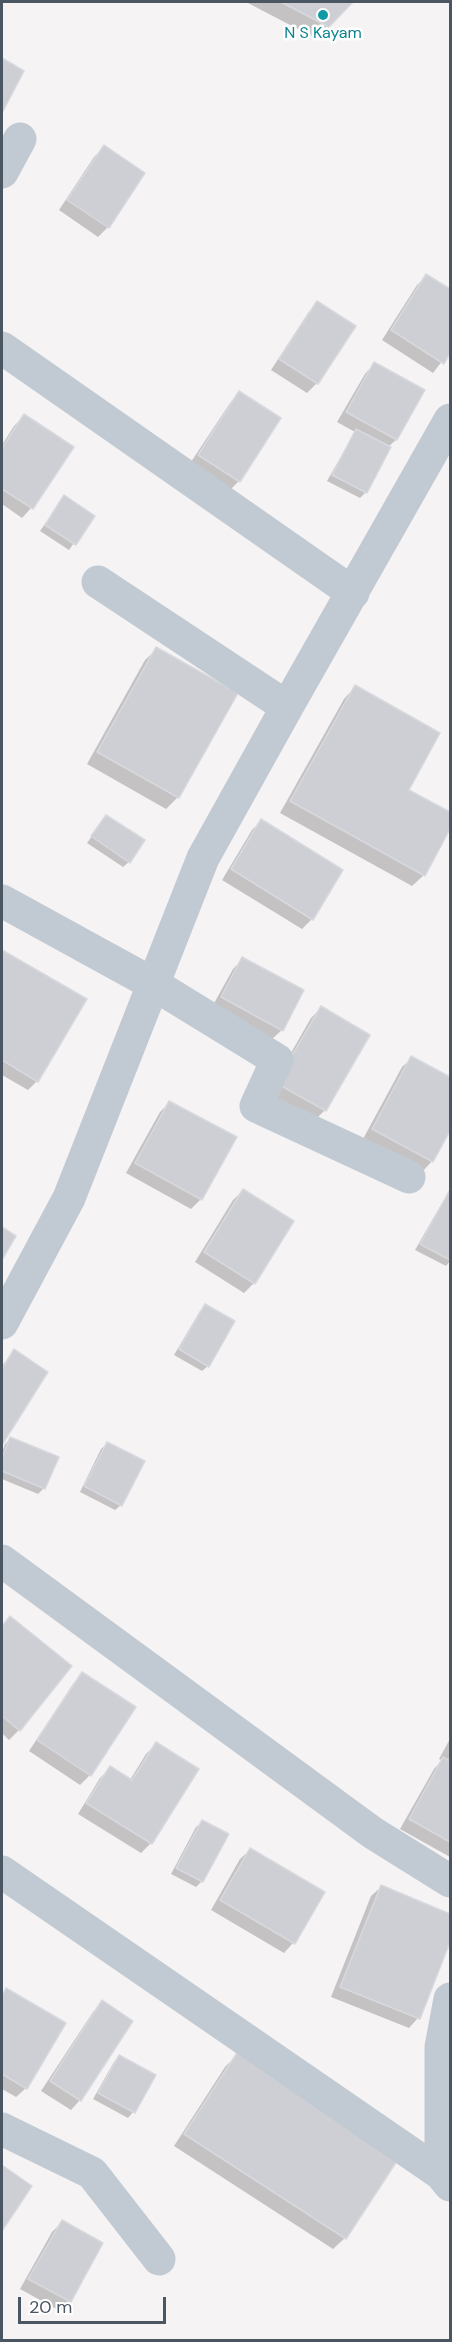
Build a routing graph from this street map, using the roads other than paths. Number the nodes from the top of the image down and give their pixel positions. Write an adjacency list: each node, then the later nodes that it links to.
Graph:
1 (21, 139): 2 (street)
2 (2, 172)
3 (2, 348): 6 (street)
4 (450, 420): 6 (street)
5 (99, 582): 7 (street)
6 (353, 593): 7 (street)
7 (286, 707): 9 (street)
8 (2, 902): 9 (street)
9 (155, 985): 10 (street); 11 (street)
10 (409, 1177)
11 (2, 1323)
12 (2, 1561): 14 (street)
13 (2, 1872): 17 (street)
14 (450, 1881)
15 (450, 2000): 17 (street)
16 (2, 2129): 18 (street)
17 (446, 2180)
18 (159, 2259)

